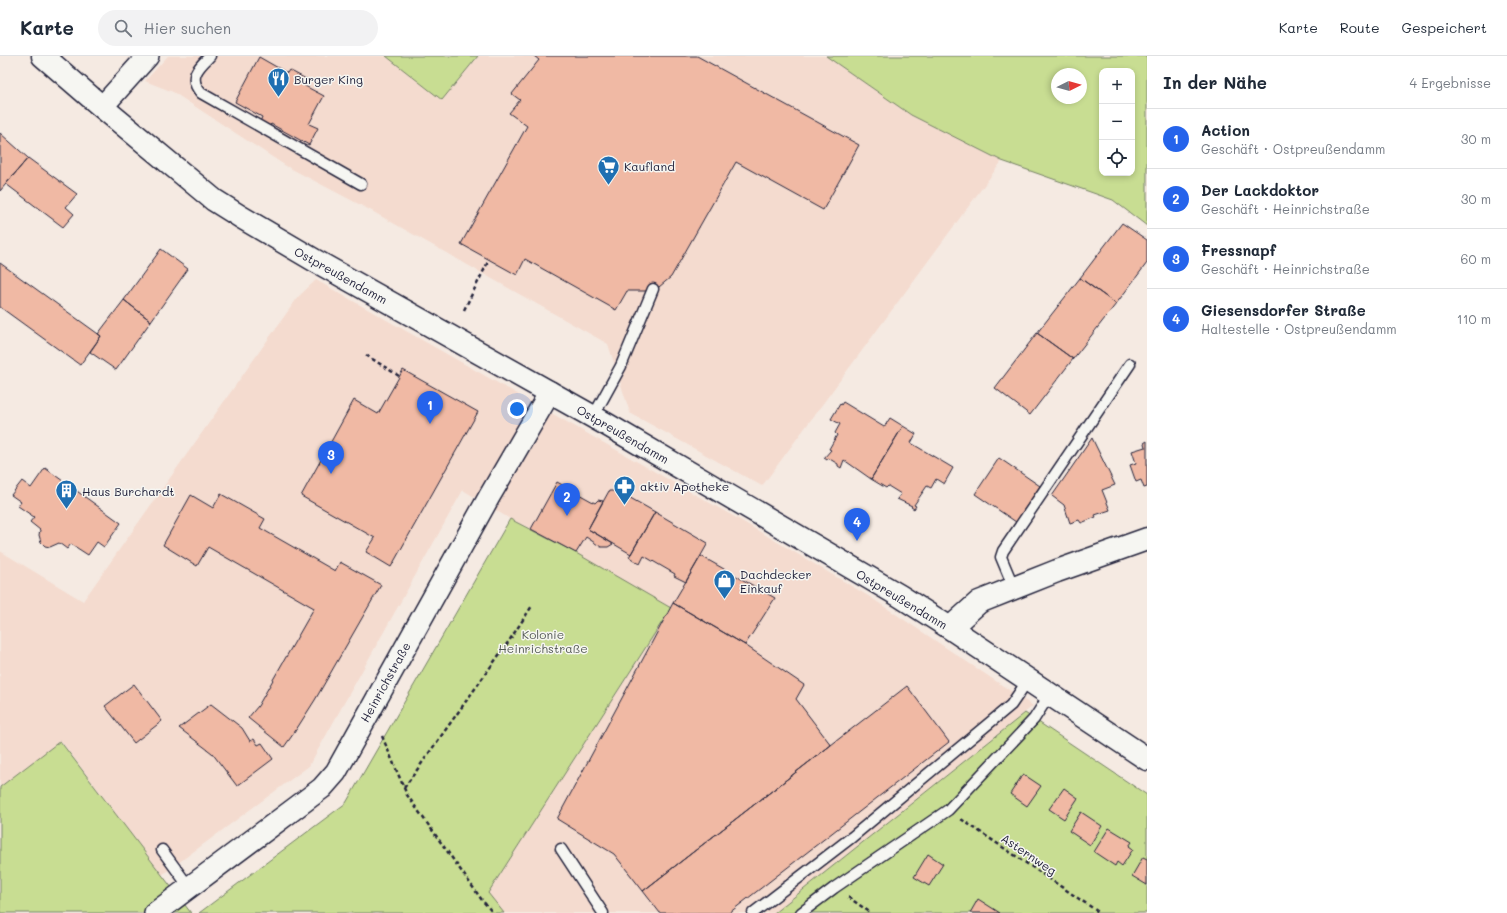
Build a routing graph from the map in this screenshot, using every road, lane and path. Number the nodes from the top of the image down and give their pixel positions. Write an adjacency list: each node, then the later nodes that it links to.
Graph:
1 (43, 56): 4 (main road, Ostpreußendamm)
2 (148, 56): 4 (street)
3 (210, 56): 5 (lane)
4 (102, 108): 12 (main road, Ostpreußendamm)
5 (361, 184)
6 (490, 260): 8 (path)
7 (653, 289): 13 (lane)
8 (464, 310)
9 (366, 356): 11 (path)
10 (1130, 364): 15 (lane)
11 (399, 376)
12 (550, 392): 13 (main road, Ostpreußendamm); 26 (street, Heinrichstraße)
13 (592, 417): 17 (main road, Ostpreußendamm)
14 (1147, 539): 15 (main road)
15 (1014, 588): 17 (main road)
16 (532, 606): 22 (path)
17 (950, 628): 18 (main road, Ostpreußendamm)
18 (1028, 680): 19 (main road, Ostpreußendamm); 31 (lane)
19 (1050, 694): 21 (main road, Ostpreußendamm); 23 (lane)
20 (380, 730): 22 (path)
21 (1147, 759)
22 (404, 788): 29 (path)
23 (948, 810): 27 (lane); 34 (path, Asternweg)
24 (561, 849): 30 (lane)
25 (162, 850): 26 (lane)
26 (189, 887): 28 (street, Heinrichstraße)
27 (834, 888): 32 (lane); 33 (path)
28 (154, 913)
29 (493, 913)
30 (602, 913)
31 (752, 913)
32 (801, 913)
33 (871, 913)
34 (1100, 913)

